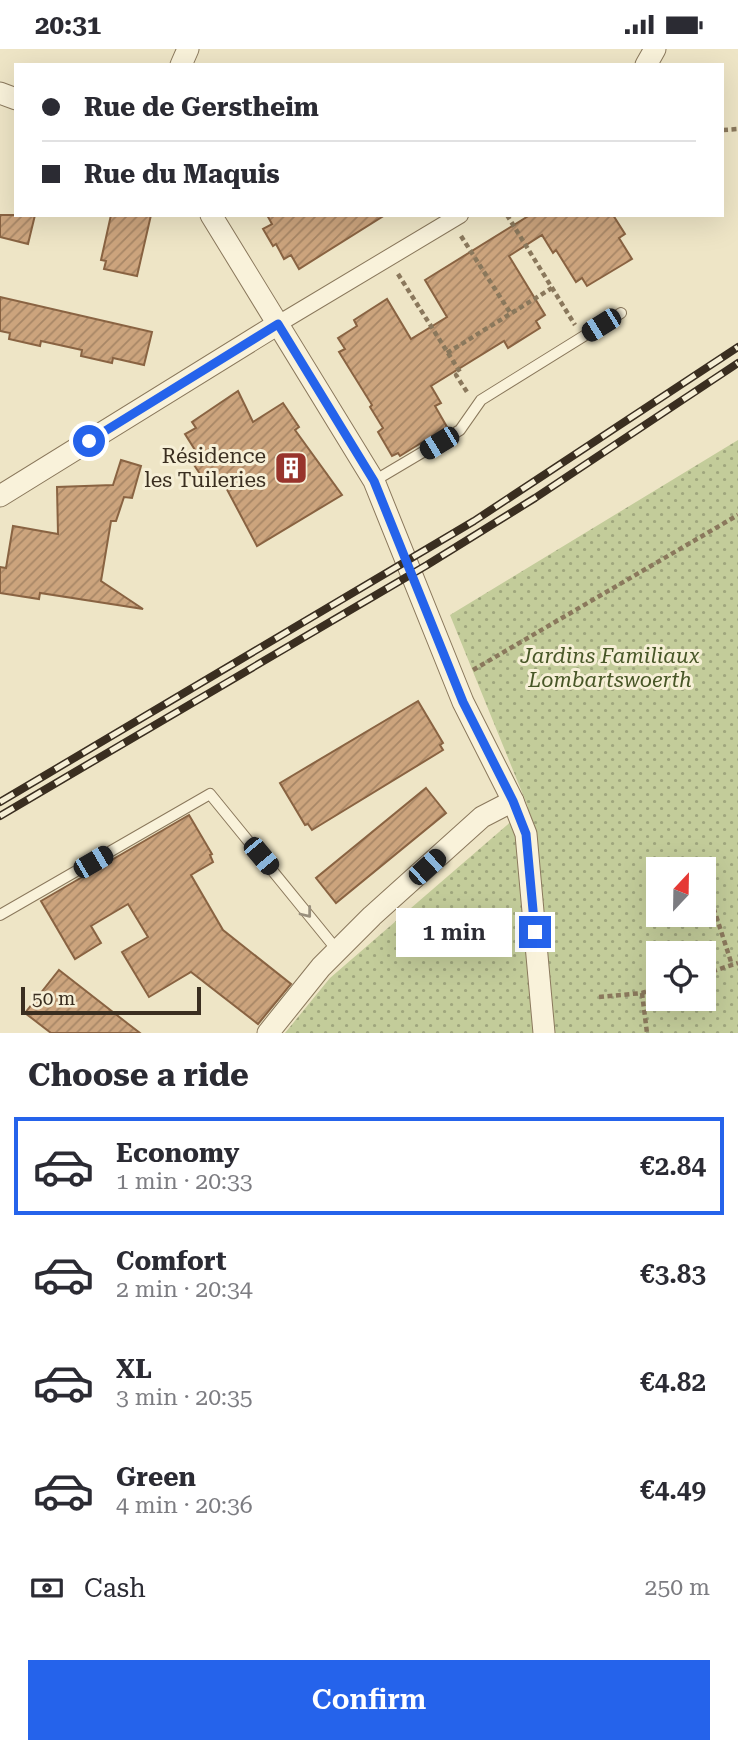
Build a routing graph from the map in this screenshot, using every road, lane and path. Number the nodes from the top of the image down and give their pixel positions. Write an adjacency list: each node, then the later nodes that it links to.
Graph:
1 (212, 217): 8 (street)
2 (508, 217): 5 (path)
3 (456, 218): 4 (street); 7 (path)
4 (388, 258): 8 (street); 10 (path)
5 (552, 288): 7 (path); 9 (path)
6 (621, 313): 9 (lane)
7 (511, 314): 10 (path)
8 (278, 324): 12 (street); 13 (street)
9 (582, 337): 11 (lane)
10 (447, 353): 11 (path)
11 (476, 407): 12 (lane)
12 (374, 481): 15 (street)
13 (0, 496)
14 (738, 515): 15 (path)
15 (454, 681): 16 (street)
16 (513, 801): 19 (street); 27 (street)
17 (0, 915): 19 (lane, one-way to 19)
18 (716, 915): 21 (path)
19 (337, 950): 26 (street)
20 (738, 963): 21 (path)
21 (732, 965): 22 (path)
22 (716, 970)
23 (646, 992): 24 (path)
24 (642, 993): 25 (path); 28 (path)
25 (598, 997)
26 (268, 1033)
27 (544, 1033)
28 (647, 1033)

